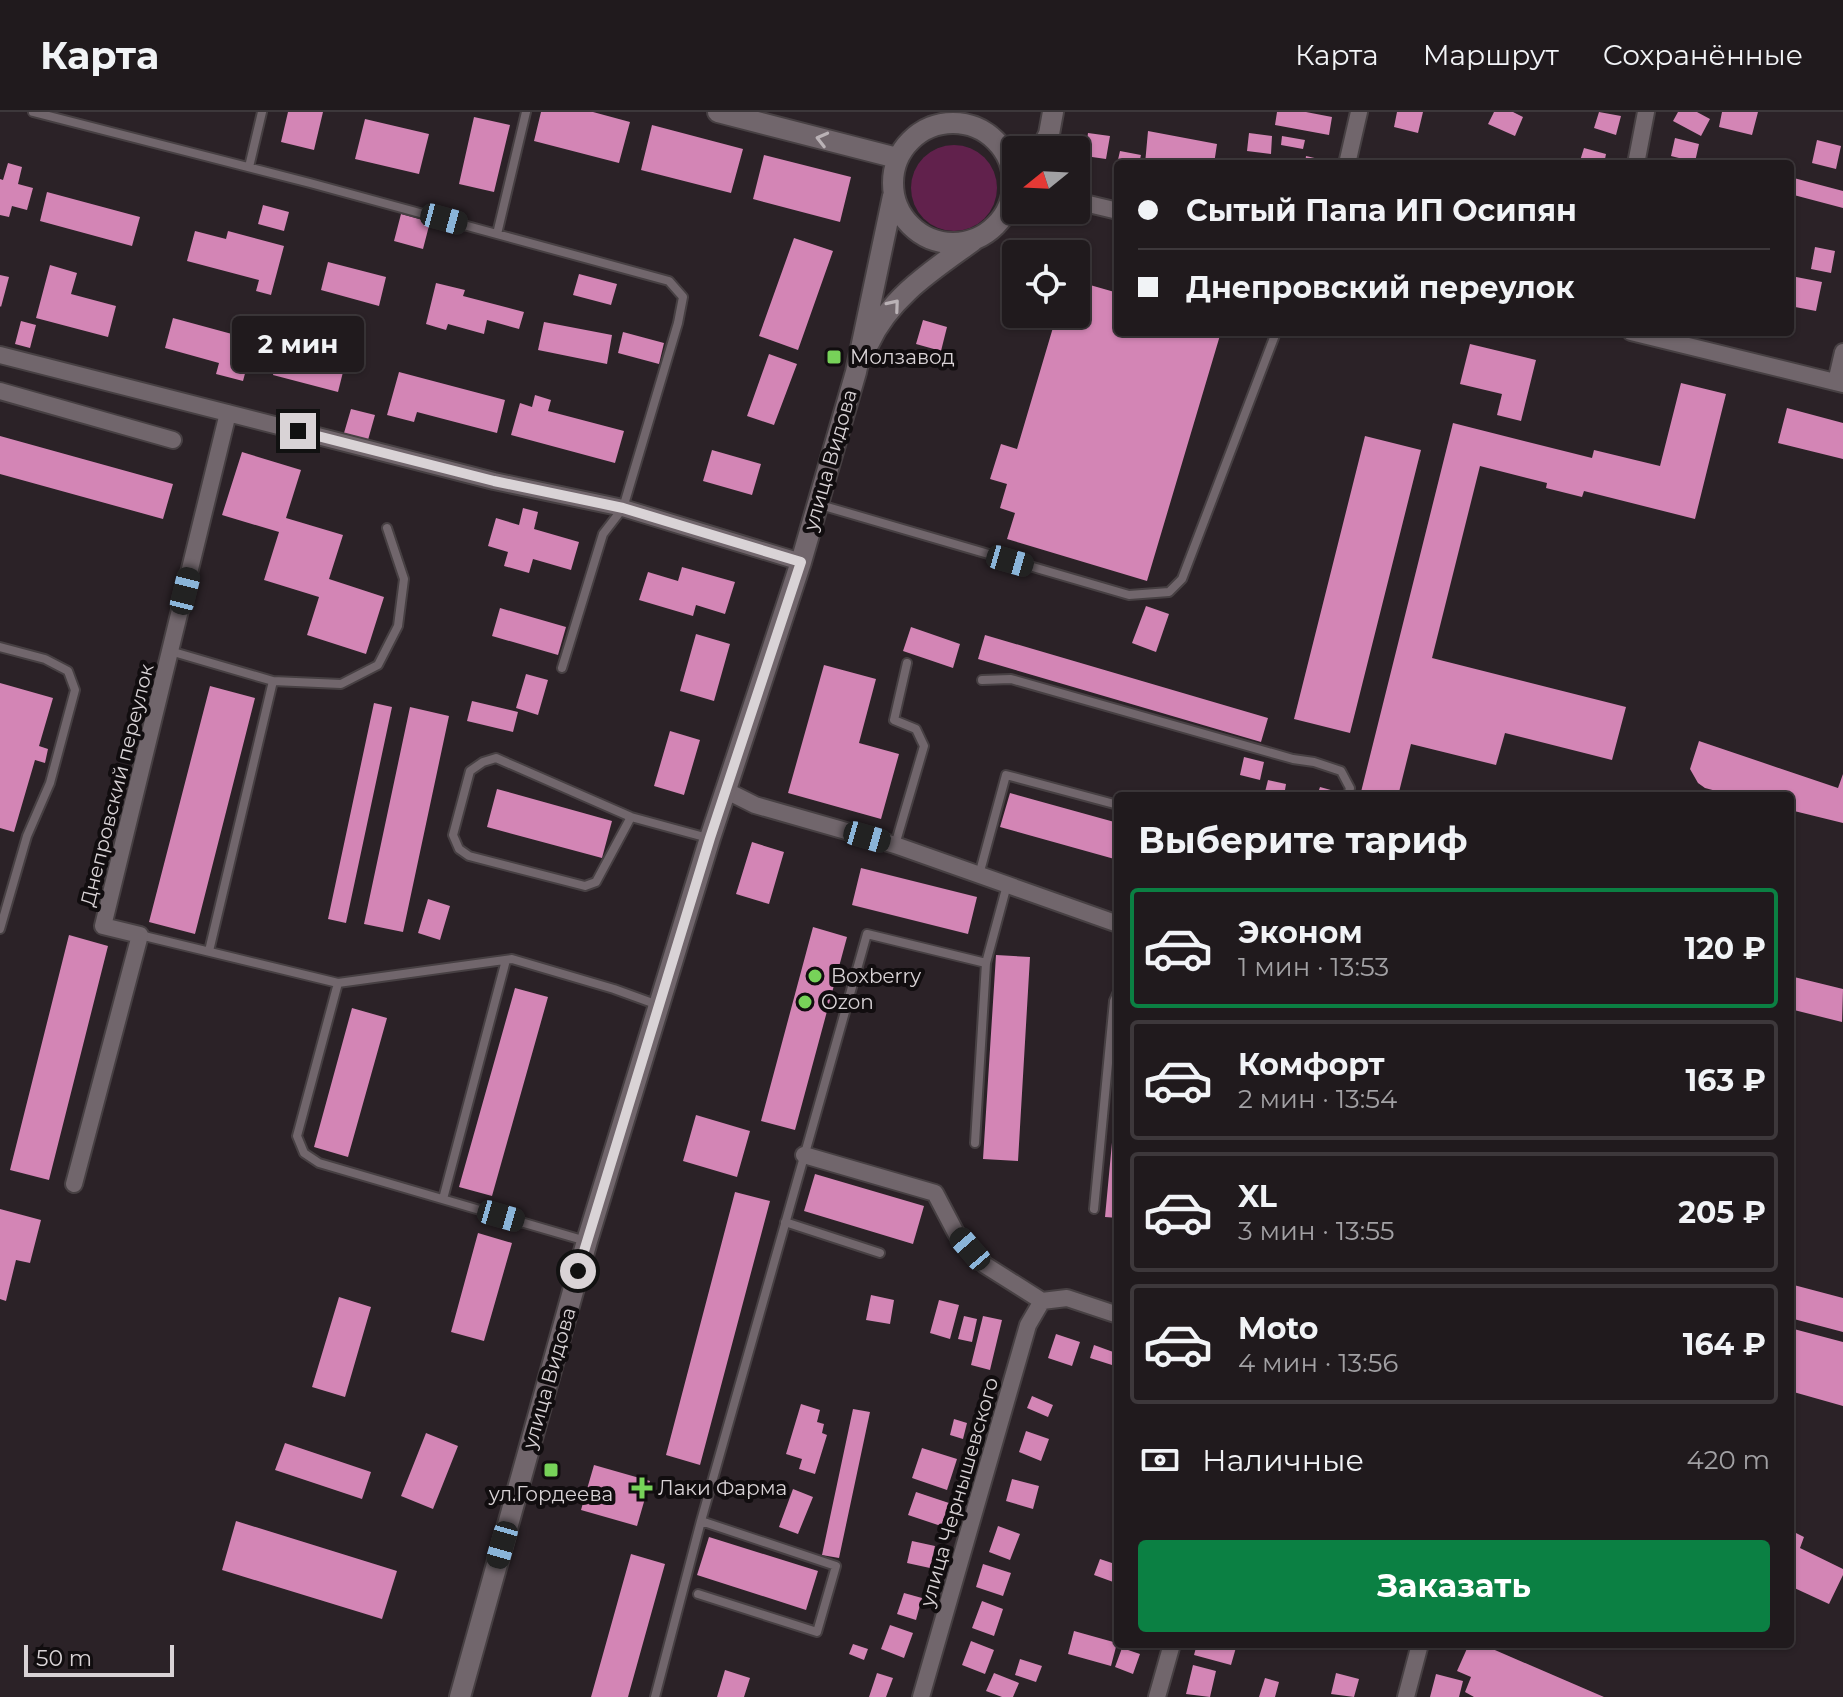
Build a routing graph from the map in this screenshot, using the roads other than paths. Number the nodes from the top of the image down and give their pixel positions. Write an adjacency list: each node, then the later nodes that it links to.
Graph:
1 (33, 112): 14 (lane)
2 (262, 112): 14 (lane)
3 (526, 112): 19 (lane)
4 (718, 112): 11 (street, one-way to 4)
5 (1053, 112): 9 (street)
6 (1359, 112): 12 (street)
7 (1646, 112): 13 (street)
8 (975, 118): 10 (street); 11 (street)
9 (1048, 136)
10 (1002, 148)
11 (897, 158): 15 (street)
12 (1348, 160)
13 (1637, 160)
14 (249, 167): 19 (lane)
15 (893, 196): 20 (street); 25 (street)
16 (1090, 204): 17 (street)
17 (1114, 210)
18 (1002, 218): 20 (street)
19 (497, 234): 31 (lane)
20 (976, 239): 25 (street, one-way to 20)
21 (1275, 336): 30 (lane)
22 (1647, 336): 26 (street)
23 (1843, 352): 26 (street)
24 (0, 355): 28 (street)
25 (856, 372): 30 (street, улица Видова)
26 (1840, 383)
27 (0, 391): 29 (street)
28 (228, 413): 31 (street); 35 (street, Днепровский переулок)
29 (173, 440)
30 (817, 504): 33 (street, улица Видова)
31 (623, 508): 33 (street); 37 (lane)
32 (387, 528): 39 (lane)
33 (801, 562): 40 (street, улица Видова)
34 (0, 647): 49 (lane)
35 (170, 651): 39 (lane); 50 (street, Днепровский переулок)
36 (907, 663): 45 (lane)
37 (562, 668)
38 (982, 680): 41 (lane)
39 (273, 681): 51 (lane)
40 (727, 791): 44 (street, улица Видова); 45 (street)
41 (1349, 792)
42 (1114, 804): 46 (lane)
43 (631, 817): 43 (lane); 44 (lane)
44 (710, 838): 56 (street, улица Видова)
45 (895, 845): 46 (street)
46 (979, 875): 47 (street)
47 (1007, 885): 48 (street); 53 (lane)
48 (1114, 923)
49 (0, 929)
50 (140, 935): 51 (lane); 59 (street)
51 (209, 951): 54 (lane)
52 (506, 960): 54 (lane); 56 (lane); 60 (lane)
53 (986, 963): 57 (lane); 58 (lane)
54 (338, 983): 60 (lane)
55 (1114, 1001): 61 (lane)
56 (659, 1006): 63 (street, улица Видова)
57 (975, 1143)
58 (804, 1155): 62 (lane); 65 (street)
59 (74, 1184)
60 (443, 1199): 63 (lane)
61 (1094, 1209)
62 (785, 1222): 64 (lane); 67 (lane)
63 (587, 1241): 71 (street, улица Видова)
64 (880, 1253)
65 (1042, 1301): 66 (street); 73 (street, улица Чернышевского)
66 (1114, 1314)
67 (701, 1521): 68 (lane); 72 (lane)
68 (698, 1594)
69 (1171, 1648): 74 (street)
70 (1419, 1648): 75 (street)
71 (460, 1697)
72 (655, 1697)
73 (921, 1697)
74 (1157, 1697)
75 (1406, 1697)

